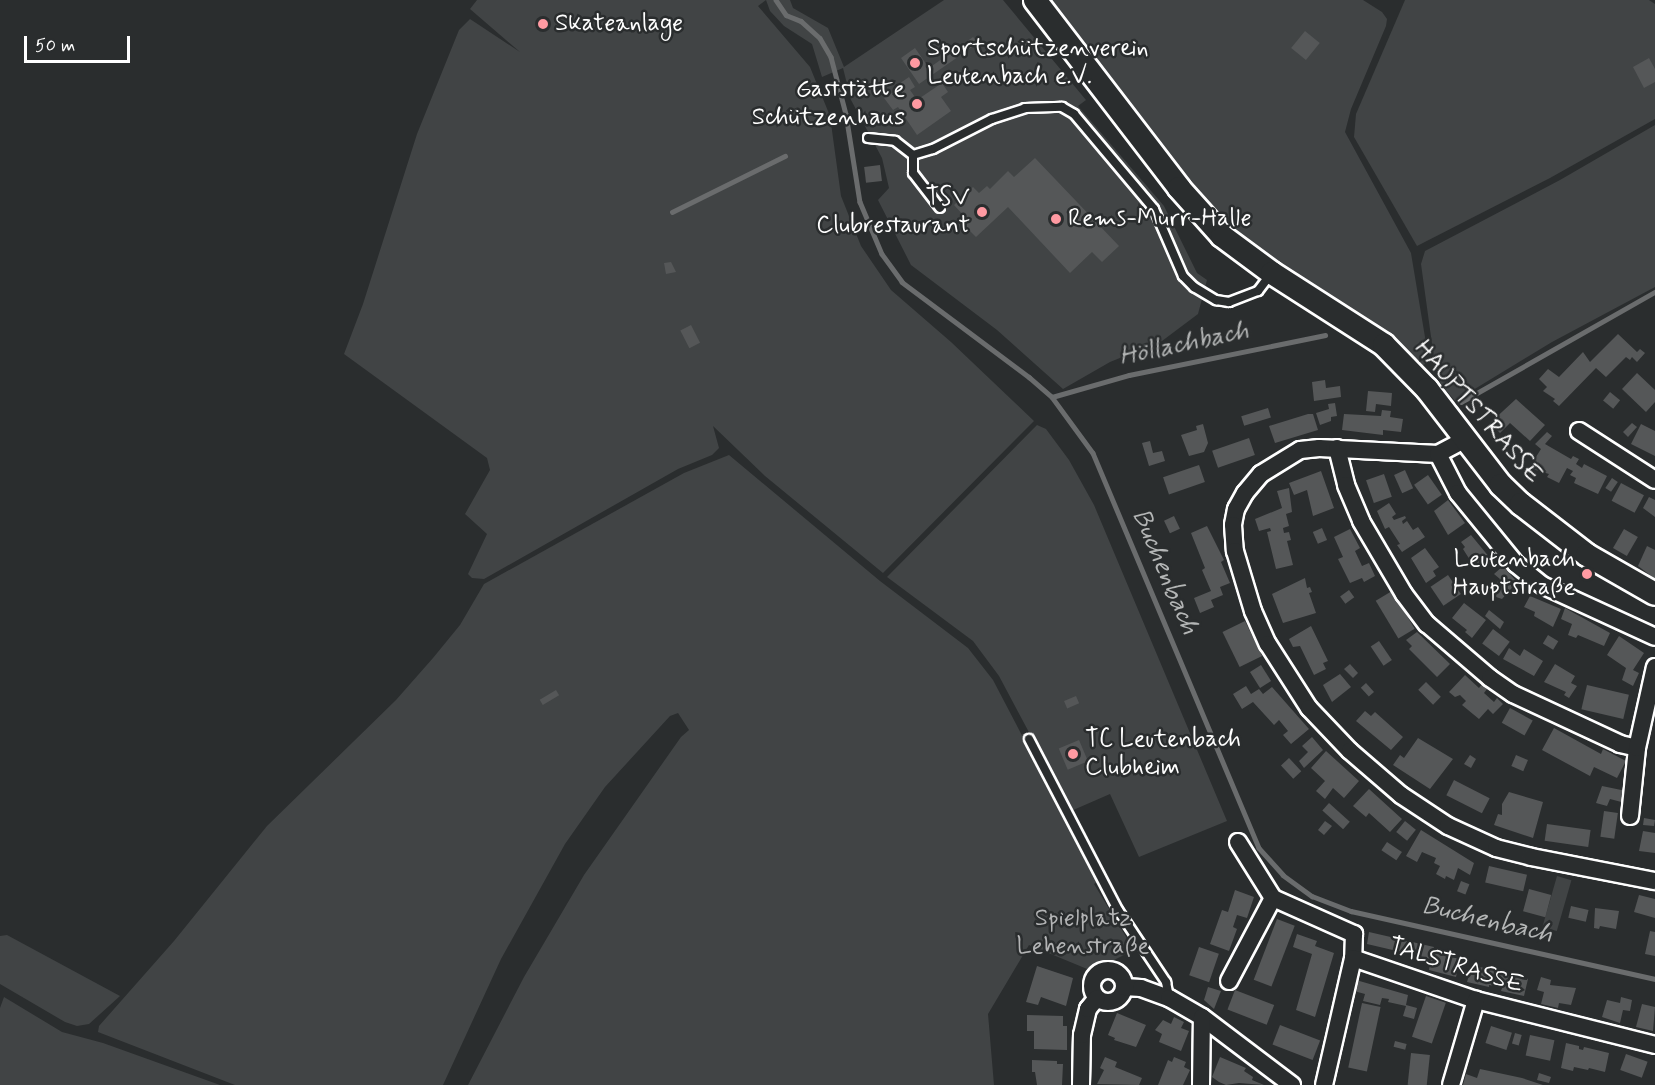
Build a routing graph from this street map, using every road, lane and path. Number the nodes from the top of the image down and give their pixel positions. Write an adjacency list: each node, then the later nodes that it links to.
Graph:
1 (1035, 0): 5 (street, HAUPTSTRASSE)
2 (868, 138): 3 (lane)
3 (913, 155): 4 (lane); 5 (lane)
4 (940, 208)
5 (1272, 273): 7 (street, HAUPTSTRASSE)
6 (1580, 431): 10 (street)
7 (1466, 440): 9 (street); 11 (street, HAUPTSTRASSE)
8 (1337, 448): 9 (street); 15 (street); 18 (street)
9 (1438, 454): 12 (street)
10 (1655, 480)
11 (1655, 594)
12 (1655, 637)
13 (1655, 667): 15 (street)
14 (1029, 739): 24 (lane)
15 (1637, 748): 16 (street)
16 (1630, 816)
17 (1238, 842): 19 (street)
18 (1655, 881)
19 (1273, 898): 20 (street, TALSTRASSE); 21 (street)
20 (1353, 958): 25 (street, TALSTRASSE); 31 (street)
21 (1230, 981)
22 (1124, 987): 23 (street); 23 (street); 24 (street)
23 (1097, 998): 28 (street)
24 (1169, 998): 26 (street)
25 (1476, 1000): 27 (street, TALSTRASSE); 32 (street)
26 (1202, 1017): 29 (street); 30 (street)
27 (1655, 1045)
28 (1081, 1085)
29 (1201, 1085)
30 (1293, 1085)
31 (1324, 1085)
32 (1451, 1085)

